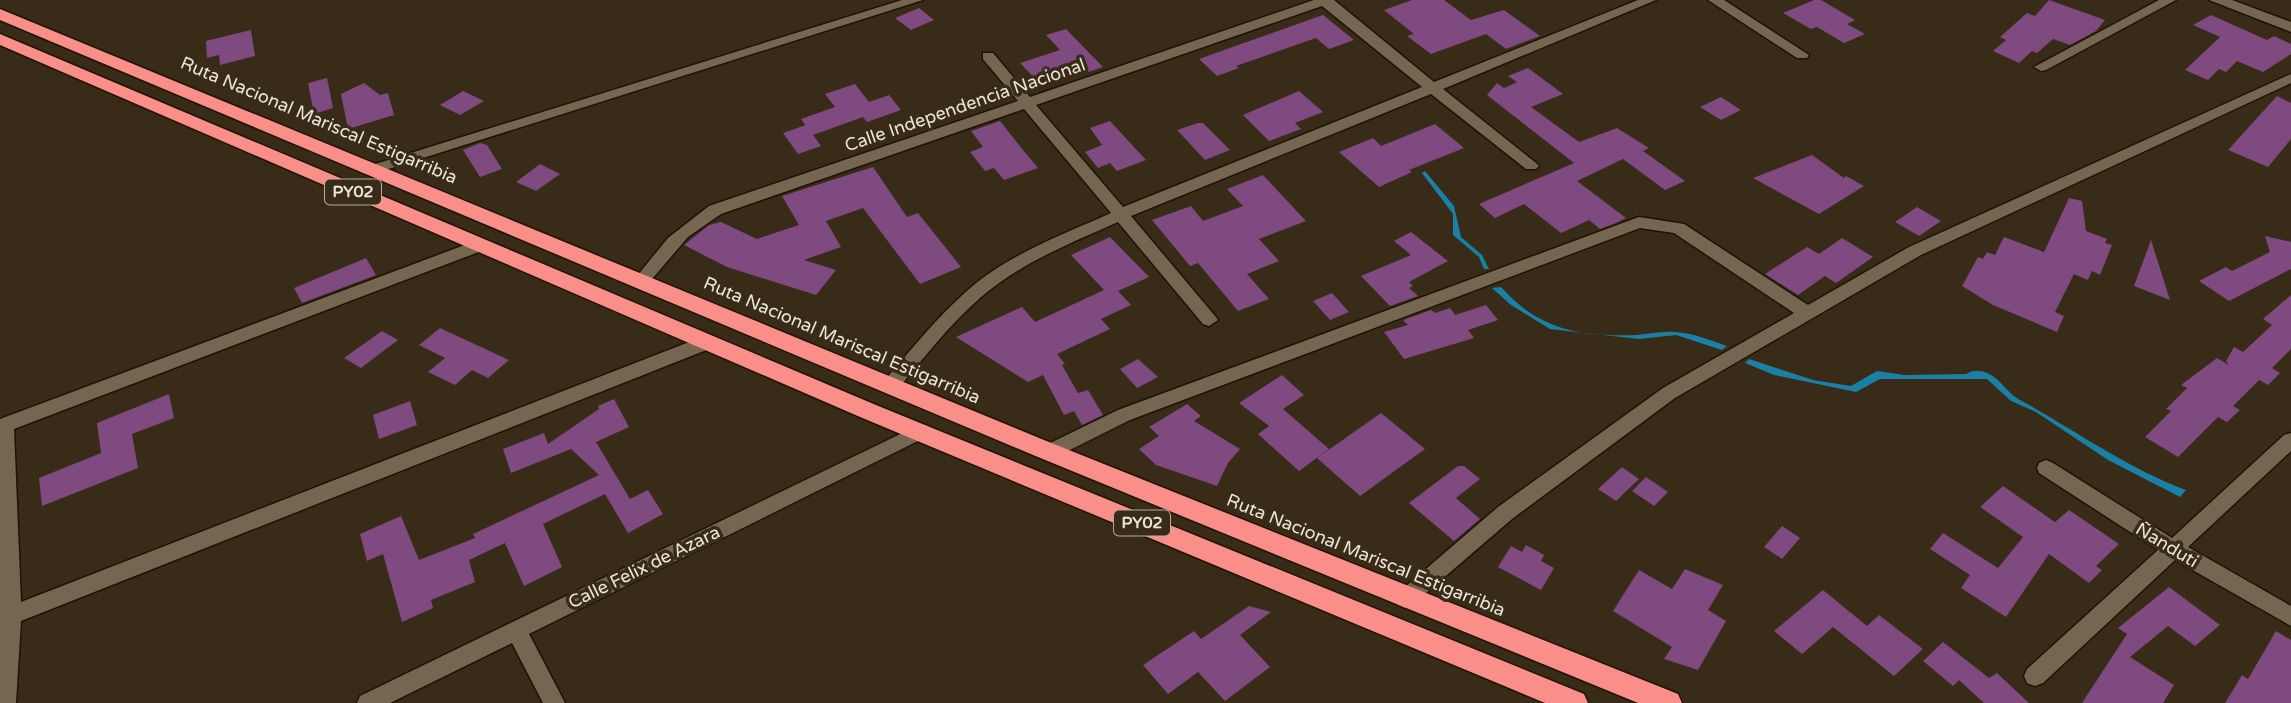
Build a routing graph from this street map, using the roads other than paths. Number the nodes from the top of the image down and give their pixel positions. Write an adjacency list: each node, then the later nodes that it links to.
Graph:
1 (916, 0): 17 (street)
2 (1324, 0): 14 (street); 15 (street, Calle Independencia Nacional)
3 (1649, 0): 14 (street)
4 (1715, 0): 11 (street)
5 (2169, 0): 12 (street)
6 (2217, 0): 8 (street)
7 (0, 14): 17 (highway, Ruta Nacional Mariscal Estigarribia / PY02)
8 (2291, 27)
9 (0, 39): 19 (highway, PY02)
10 (988, 55): 15 (street)
11 (1802, 55)
12 (2041, 67)
13 (2291, 78): 21 (street)
14 (1434, 90): 16 (street); 18 (street)
15 (1029, 104): 18 (street); 20 (street, Calle Independencia Nacional)
16 (1531, 166)
17 (374, 169): 20 (highway, Ruta Nacional Mariscal Estigarribia / PY02)
18 (1122, 215): 22 (street); 24 (street)
19 (478, 246): 23 (highway, PY02); 25 (street)
20 (640, 282): 24 (highway, Ruta Nacional Mariscal Estigarribia / PY02)
21 (1807, 313): 28 (street); 31 (street)
22 (1209, 320)
23 (708, 342): 26 (highway, PY02); 33 (street)
24 (890, 386): 28 (highway, Ruta Nacional Mariscal Estigarribia / PY02)
25 (3, 426): 33 (street)
26 (921, 431): 34 (street, Calle Felix de Azara); 39 (highway, PY02)
27 (2291, 440): 30 (street)
28 (1049, 452): 31 (highway, Ruta Nacional Mariscal Estigarribia / PY02)
29 (2046, 468): 30 (street, Ñanduti)
30 (2173, 549): 32 (street, Ñanduti); 35 (street)
31 (1405, 599): 40 (highway, Ruta Nacional Mariscal Estigarribia / PY02)
32 (2291, 617)
33 (6, 618): 36 (street)
34 (516, 630): 37 (street, Calle Felix de Azara); 38 (street)
35 (2035, 676)
36 (5, 703)
37 (368, 703)
38 (554, 703)
39 (1575, 703)
40 (1669, 703)

